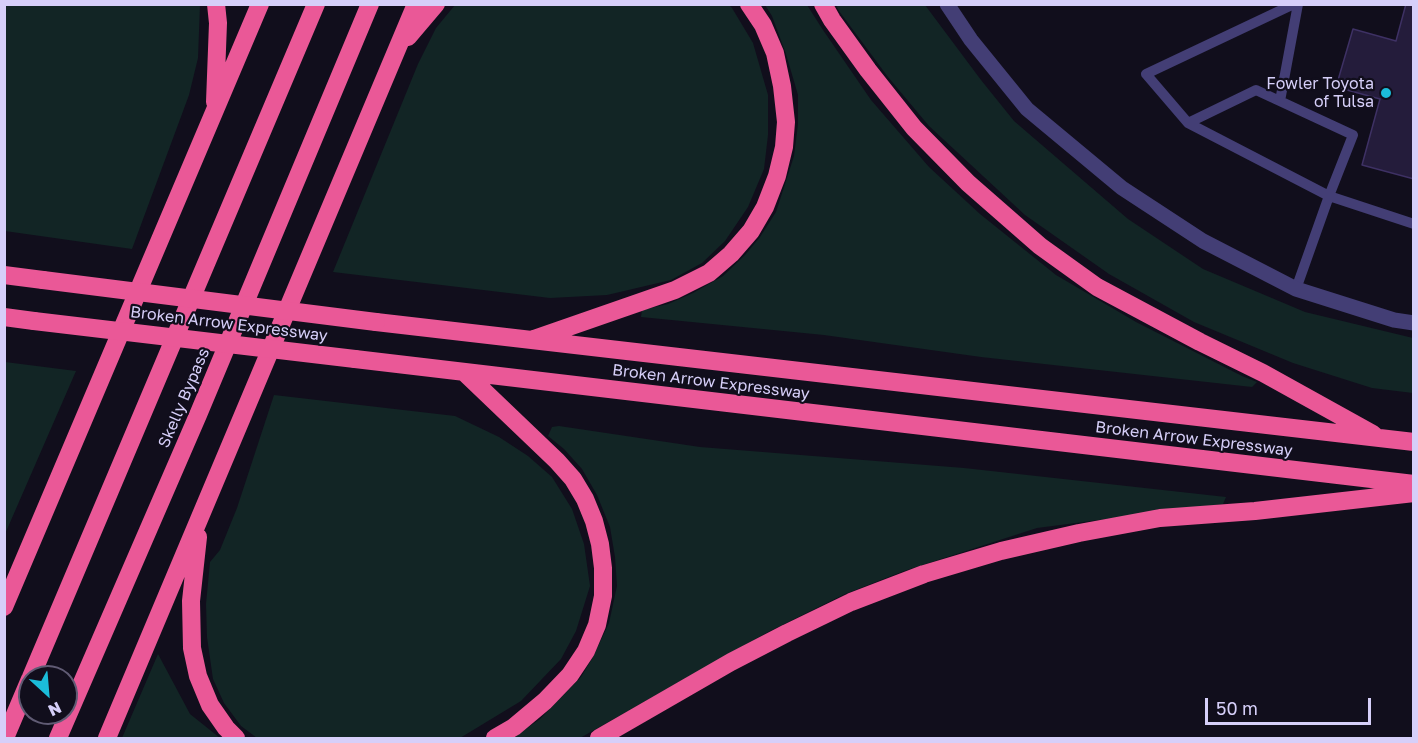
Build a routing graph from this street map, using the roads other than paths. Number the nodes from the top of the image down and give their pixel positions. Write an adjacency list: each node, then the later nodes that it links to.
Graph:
1 (216, 4): 13 (highway)
2 (260, 4): 13 (highway)
3 (316, 4): 29 (highway, Skelly Bypass)
4 (370, 4): 32 (highway, Skelly Bypass)
5 (416, 4): 11 (highway)
6 (436, 4): 11 (highway)
7 (749, 4): 21 (highway)
8 (823, 4): 23 (highway)
9 (947, 4): 18 (street)
10 (1296, 4): 12 (lane); 14 (lane)
11 (397, 50): 27 (highway)
12 (1280, 101): 14 (lane); 15 (lane)
13 (215, 112): 28 (highway)
14 (1188, 123): 15 (lane)
15 (1329, 196): 16 (lane); 18 (lane)
16 (1413, 224)
17 (4, 276): 21 (highway, Broken Arrow Expressway, bridge)
18 (1296, 288): 20 (street)
19 (4, 317): 22 (highway, Broken Arrow Expressway, bridge)
20 (1413, 323)
21 (530, 340): 23 (highway, Broken Arrow Expressway)
22 (465, 373): 25 (highway, Broken Arrow Expressway); 35 (highway)
23 (1380, 438): 24 (highway, Broken Arrow Expressway)
24 (1413, 442)
25 (1413, 484)
26 (1413, 493): 36 (highway)
27 (201, 517): 33 (highway); 34 (highway)
28 (4, 607)
29 (36, 665)
30 (18, 707): 31 (highway, Skelly Bypass)
31 (5, 738)
32 (58, 738)
33 (106, 738)
34 (236, 738)
35 (495, 738)
36 (599, 738)

